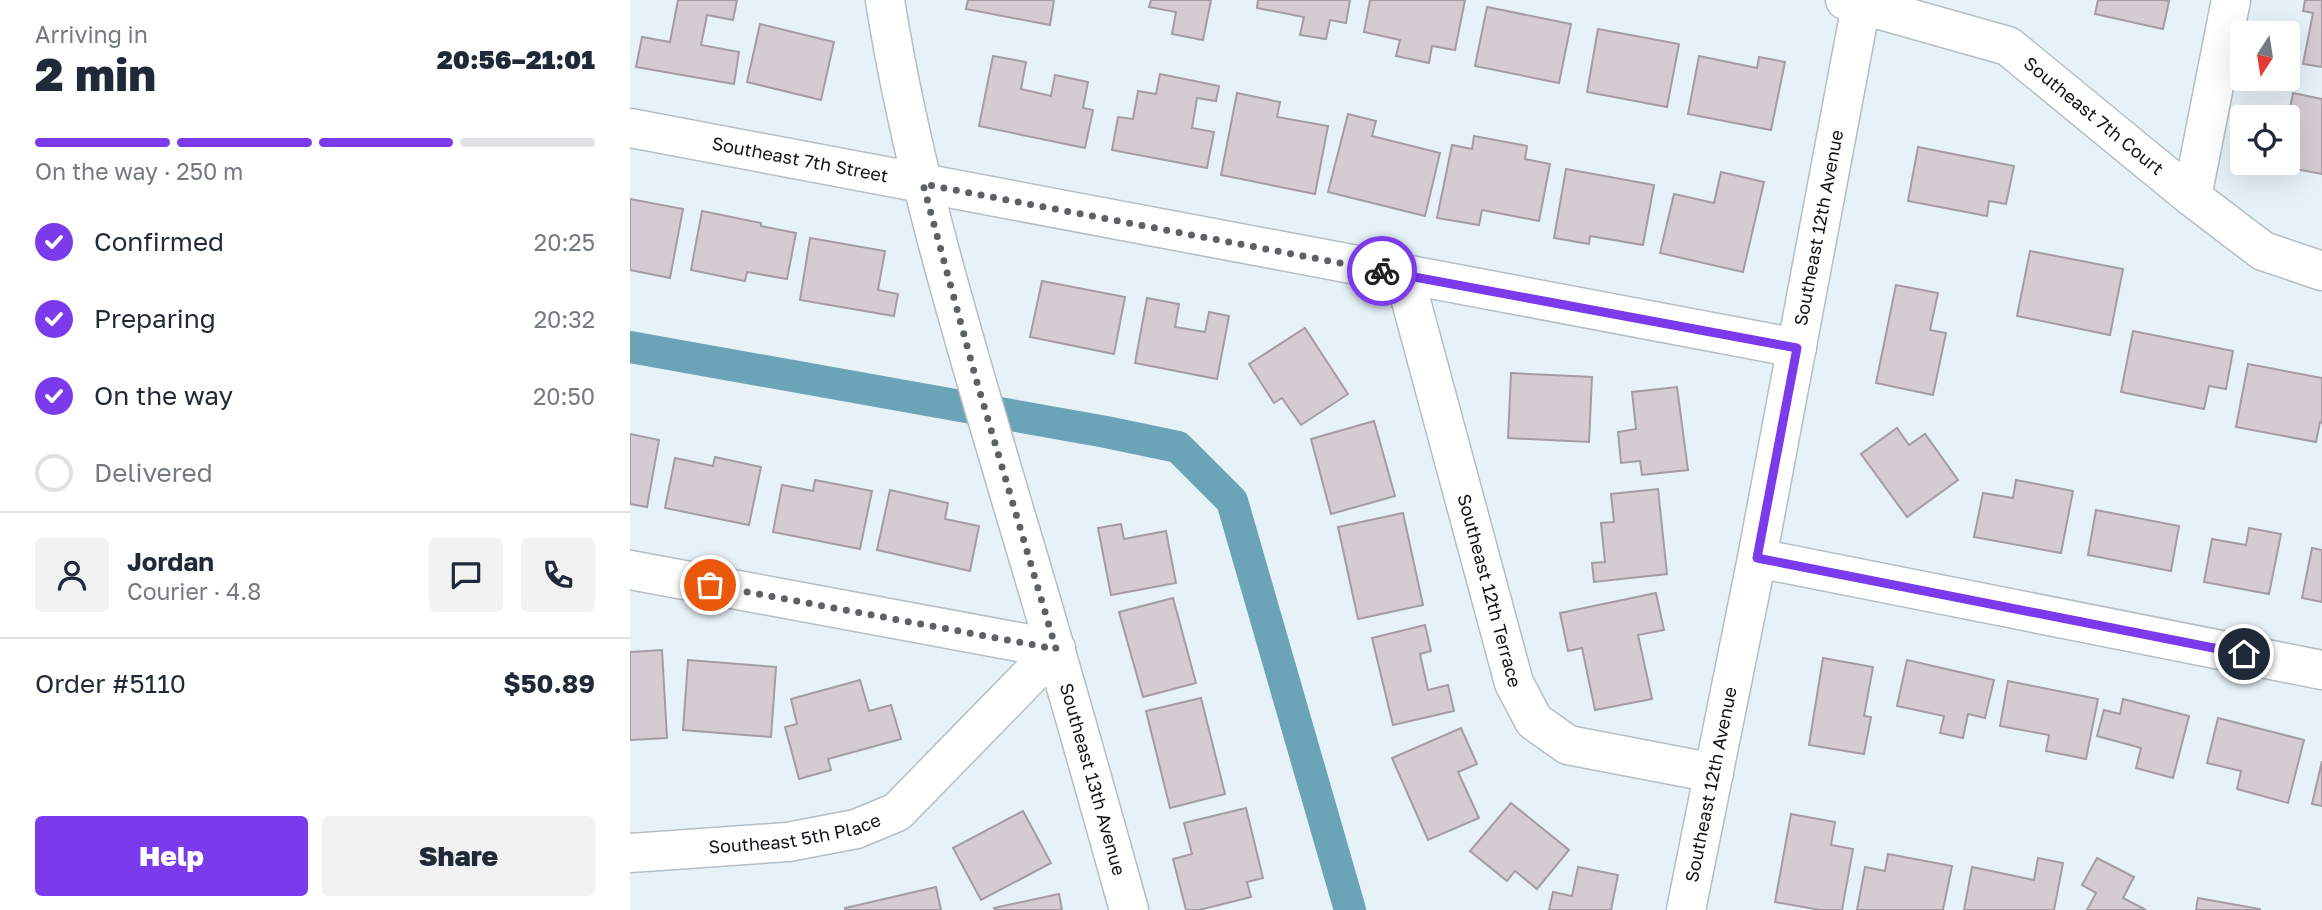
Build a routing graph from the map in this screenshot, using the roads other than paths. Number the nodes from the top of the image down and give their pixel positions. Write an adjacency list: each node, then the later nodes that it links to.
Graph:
1 (885, 0): 5 (street, Southeast 13th Avenue)
2 (2231, 0): 6 (street)
3 (1857, 1): 6 (street, Southeast 7th Court); 9 (street, Southeast 12th Avenue)
4 (630, 128): 5 (street, Southeast 7th Street)
5 (923, 184): 8 (street, Southeast 7th Street); 12 (street, Southeast 13th Avenue)
6 (2192, 197): 7 (street, Southeast 7th Court)
7 (2322, 271)
8 (1404, 275): 9 (street, Southeast 7th Street); 14 (street, Southeast 12th Terrace)
9 (1797, 348): 10 (street, Southeast 12th Avenue)
10 (1757, 558): 13 (street); 14 (street, Southeast 12th Avenue)
11 (630, 570): 12 (street)
12 (1056, 649): 15 (street, Southeast 5th Place); 16 (street, Southeast 13th Avenue)
13 (2322, 670)
14 (1714, 773): 17 (street, Southeast 12th Avenue)
15 (630, 853)
16 (1129, 910)
17 (1686, 910)

